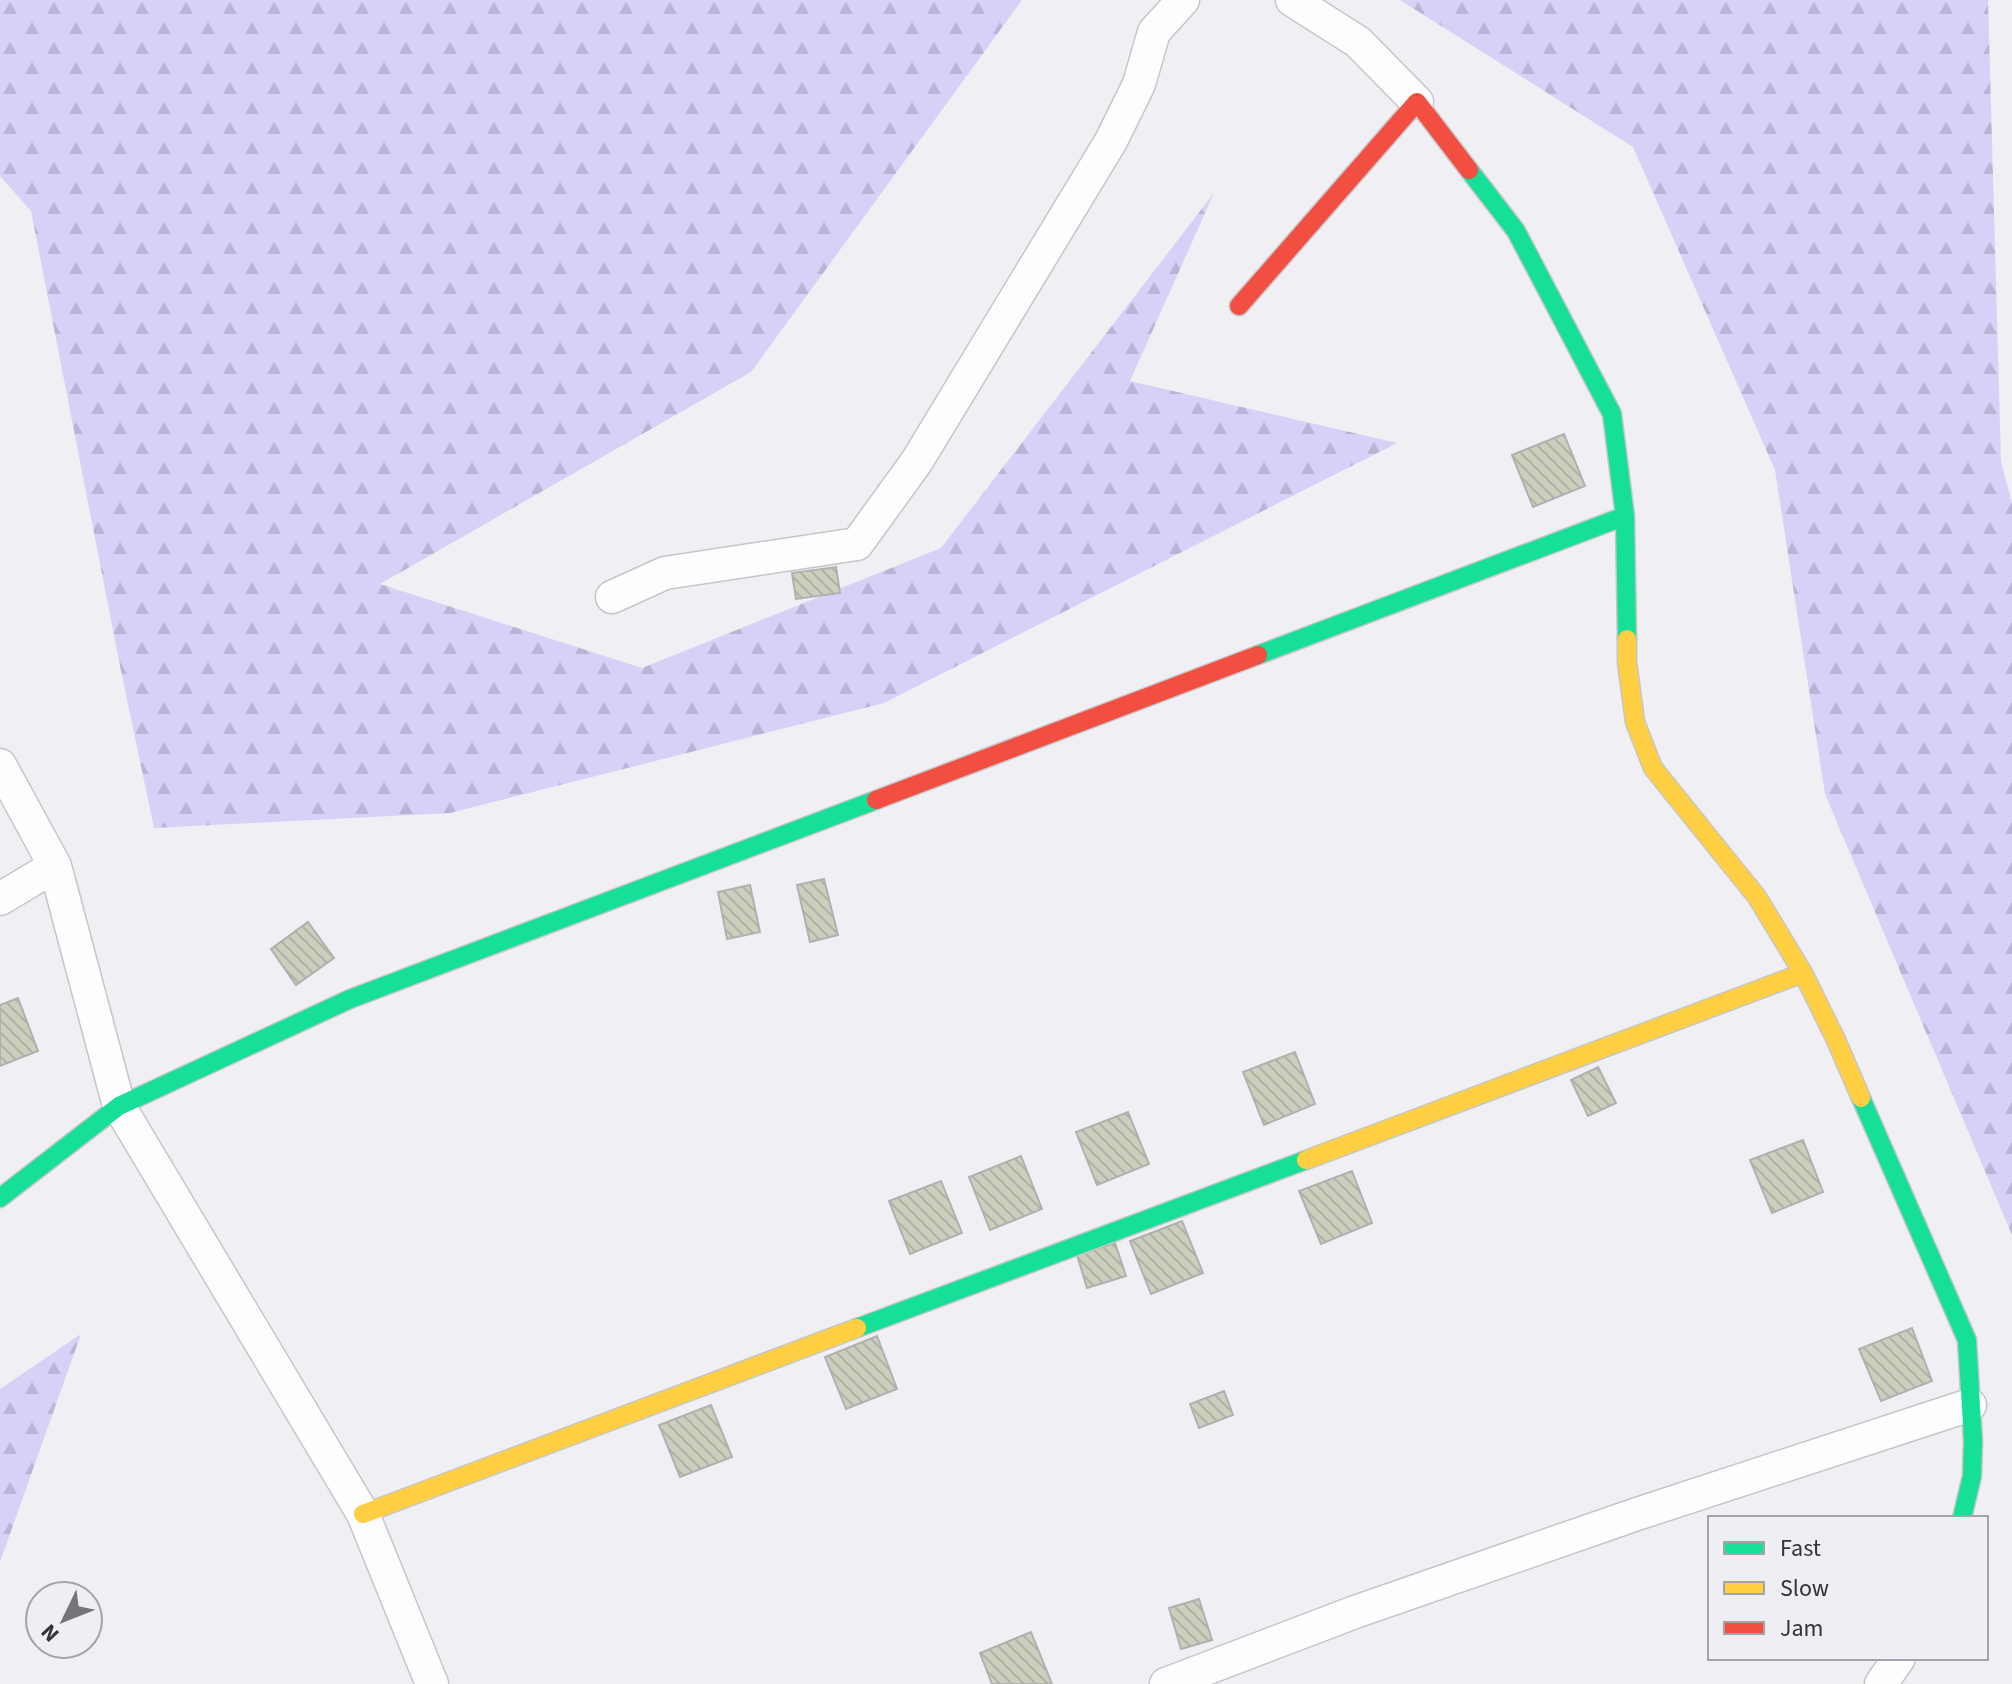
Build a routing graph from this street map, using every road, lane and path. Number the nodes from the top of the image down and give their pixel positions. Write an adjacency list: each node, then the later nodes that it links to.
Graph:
1 (1183, 0): 6 (street)
2 (1292, 0): 3 (street)
3 (1417, 102): 4 (street); 5 (street)
4 (1239, 306)
5 (1625, 516): 10 (street); 11 (street)
6 (612, 597)
7 (0, 765): 8 (street)
8 (55, 866): 9 (street); 11 (street)
9 (0, 899)
10 (1803, 973): 13 (street); 14 (street)
11 (119, 1106): 12 (street); 14 (street)
12 (0, 1198)
13 (1970, 1405): 15 (street); 18 (street)
14 (363, 1514): 17 (street)
15 (1962, 1516)
16 (1898, 1660): 19 (street)
17 (432, 1684)
18 (1166, 1684)
19 (1881, 1684)

